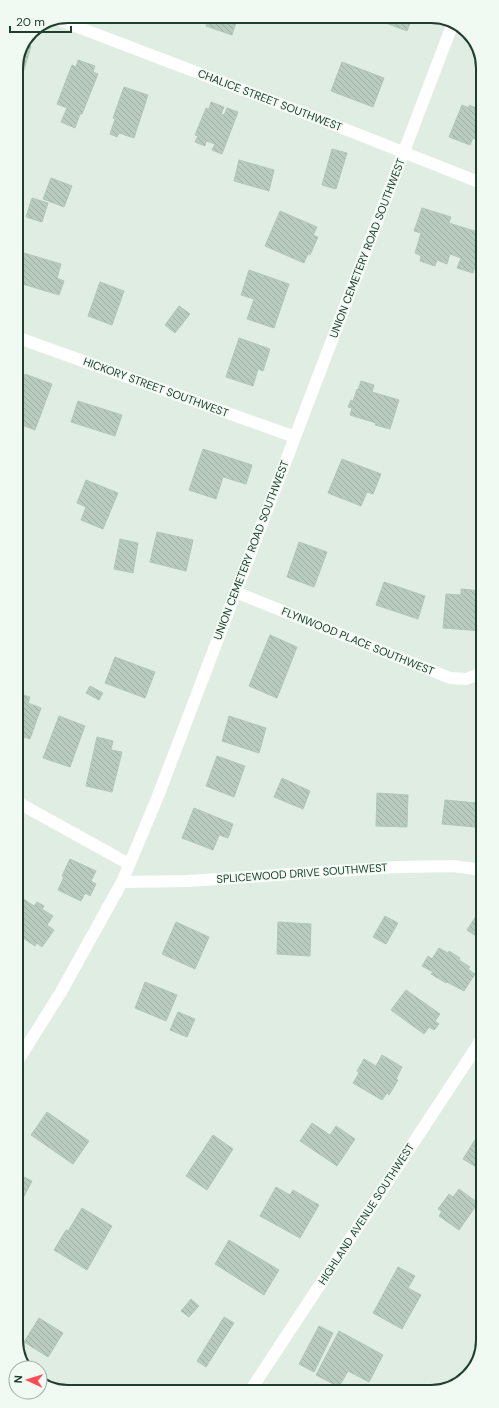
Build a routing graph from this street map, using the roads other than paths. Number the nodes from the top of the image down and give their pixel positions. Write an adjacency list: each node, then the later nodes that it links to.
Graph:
1 (67, 23): 3 (street, CHALICE STREET SOUTHWEST)
2 (451, 28): 3 (street, UNION CEMETERY ROAD SOUTHWEST)
3 (403, 152): 4 (street, CHALICE STREET SOUTHWEST); 6 (street, UNION CEMETERY ROAD SOUTHWEST)
4 (476, 181)
5 (23, 340): 6 (street, HICKORY STREET SOUTHWEST)
6 (295, 437): 7 (street, UNION CEMETERY ROAD SOUTHWEST)
7 (235, 592): 8 (street, FLYNWOOD PLACE SOUTHWEST); 10 (street, UNION CEMETERY ROAD SOUTHWEST)
8 (476, 675)
9 (23, 805): 10 (street)
10 (129, 864): 12 (street, UNION CEMETERY ROAD SOUTHWEST)
11 (476, 869): 12 (street, SPLICEWOOD DRIVE SOUTHWEST)
12 (122, 882): 14 (street, UNION CEMETERY ROAD SOUTHWEST)
13 (476, 1048): 15 (street, HIGHLAND AVENUE SOUTHWEST)
14 (23, 1054)
15 (254, 1385)

